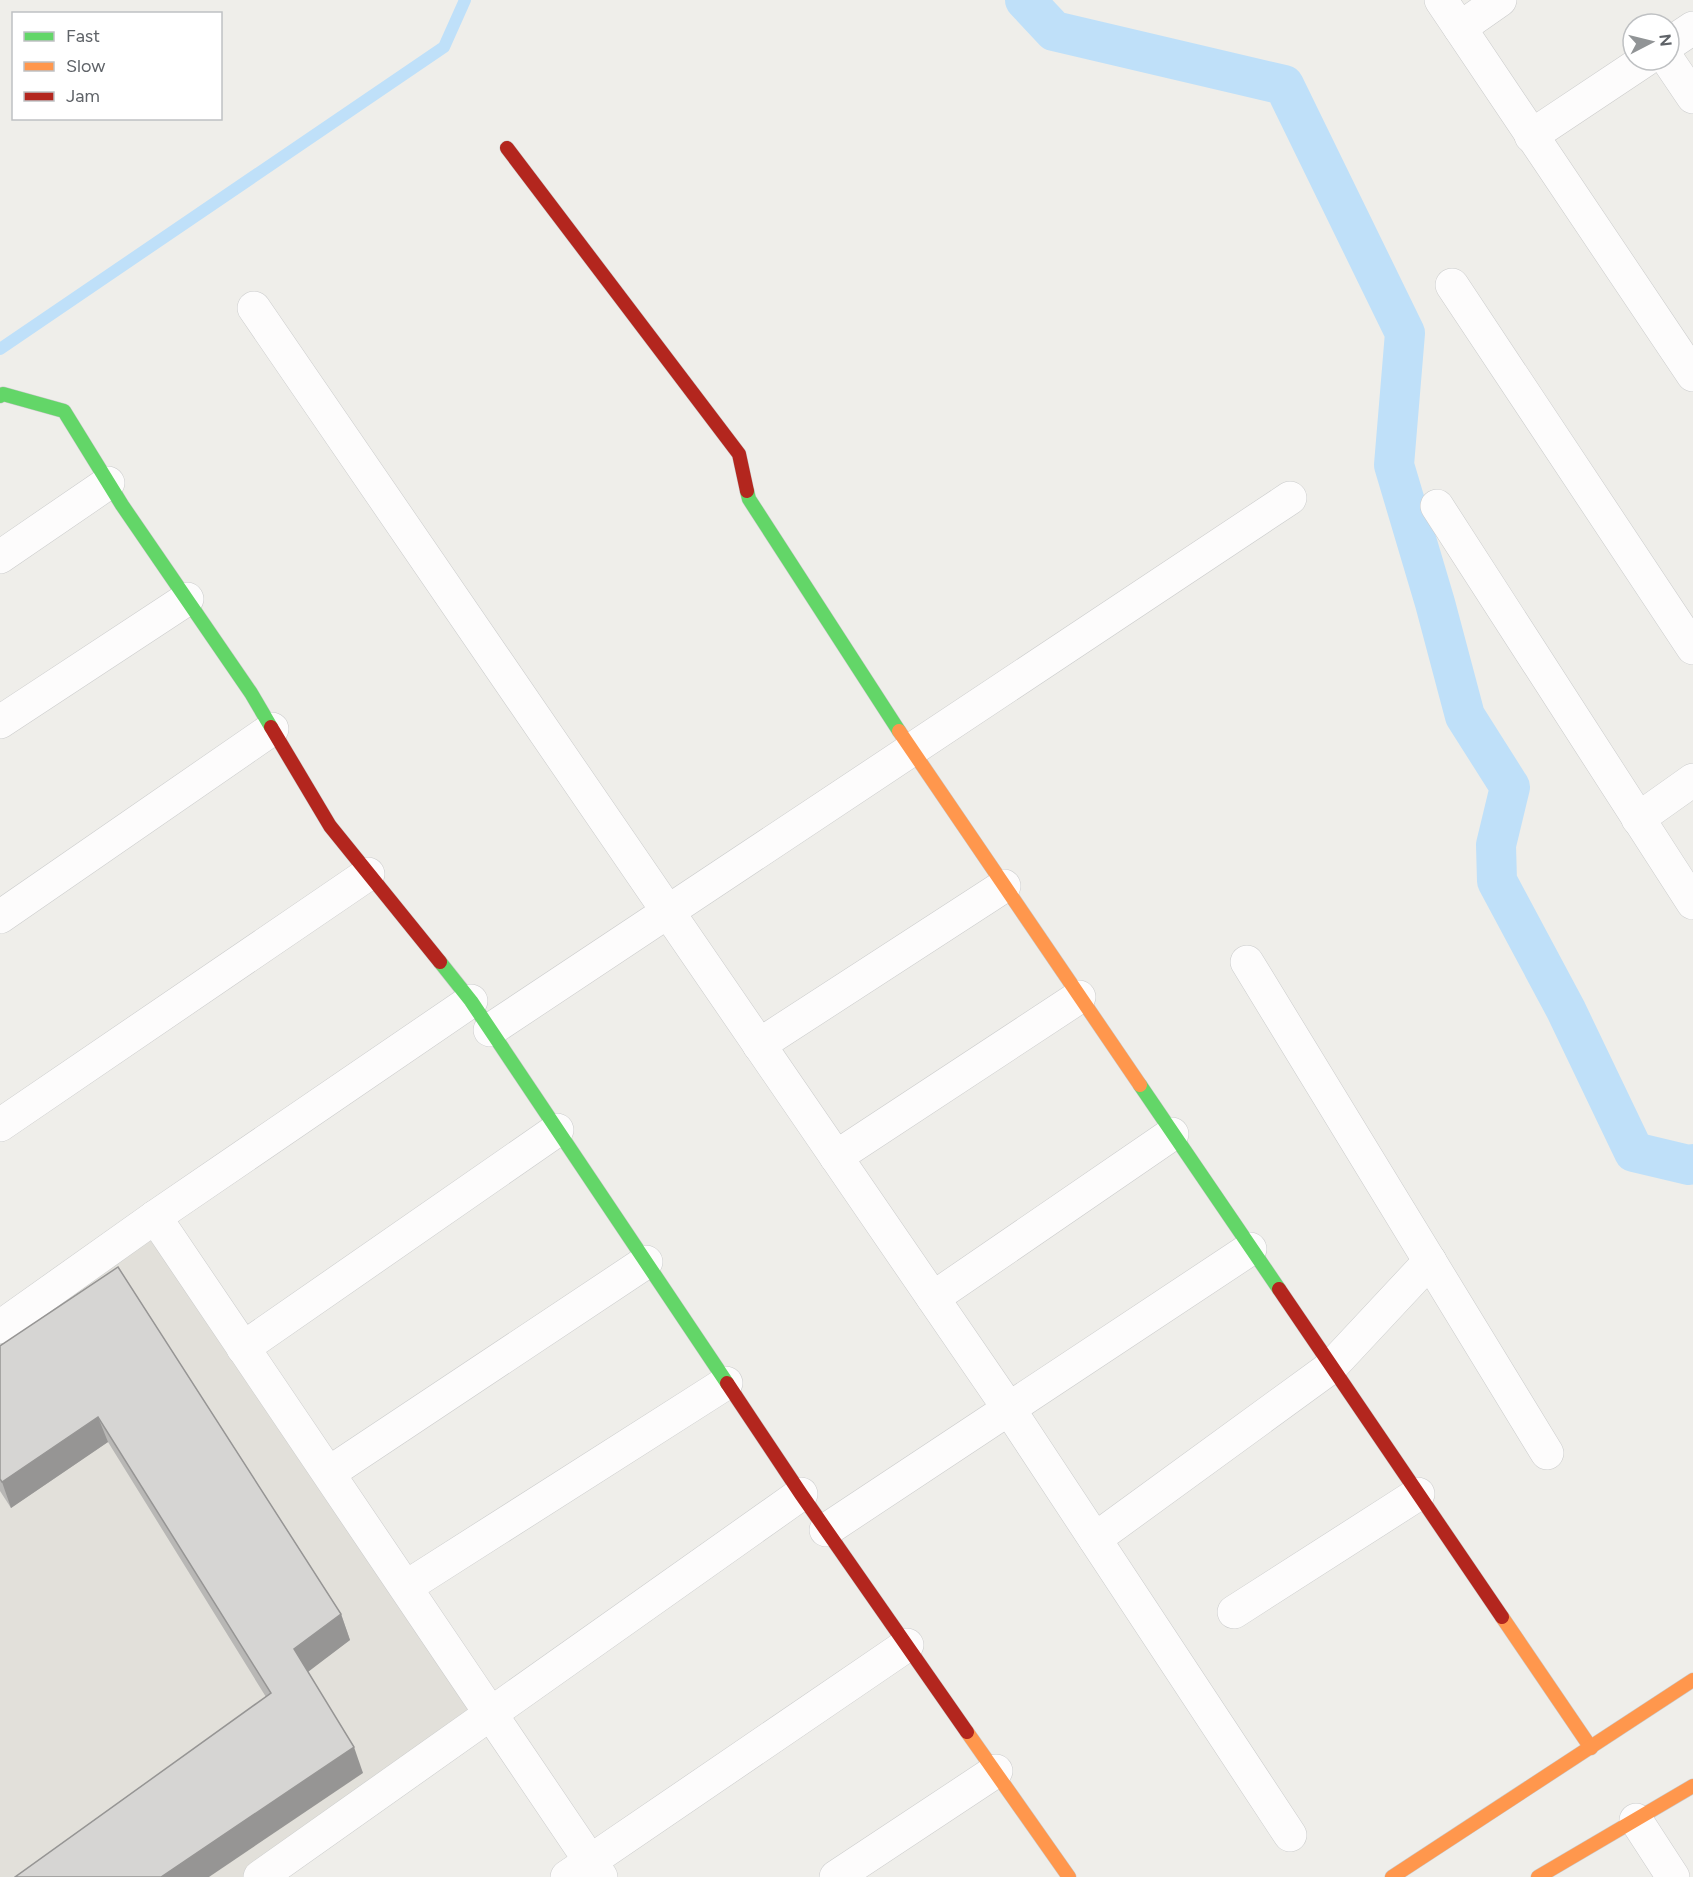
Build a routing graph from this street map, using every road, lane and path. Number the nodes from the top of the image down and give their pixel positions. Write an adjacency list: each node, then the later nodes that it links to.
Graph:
1 (1442, 0): 3 (street)
2 (1500, 0): 3 (street)
3 (1460, 28): 7 (street)
4 (1627, 72): 7 (street)
5 (1676, 72): 6 (street)
6 (1693, 97)
7 (1531, 136): 11 (street)
8 (507, 148): 21 (street)
9 (1452, 285): 18 (street)
10 (254, 308): 27 (street)
11 (1693, 375)
12 (0, 396): 13 (street)
13 (108, 483): 16 (street); 17 (street)
14 (1290, 498): 21 (street)
15 (1437, 506): 23 (street)
16 (0, 557)
17 (187, 599): 19 (street); 20 (street)
18 (1693, 648)
19 (0, 722)
20 (272, 729): 24 (street); 28 (street)
21 (912, 750): 25 (street); 27 (street)
22 (1693, 780): 23 (street)
23 (1638, 819): 26 (street)
24 (369, 874): 31 (street); 34 (street)
25 (1004, 886): 30 (street); 33 (street)
26 (1693, 903)
27 (669, 912): 32 (street); 33 (street)
28 (0, 917)
29 (1247, 962): 40 (street)
30 (1079, 997): 36 (street); 37 (street)
31 (471, 1001): 32 (street); 38 (street)
32 (490, 1030): 35 (street)
33 (759, 1046): 37 (street)
34 (0, 1125)
35 (557, 1130): 41 (street); 44 (street)
36 (1172, 1134): 39 (street); 42 (street)
37 (836, 1157): 42 (street)
38 (155, 1217): 43 (street); 44 (street)
39 (1250, 1249): 45 (street); 47 (street)
40 (1430, 1261): 45 (street); 48 (street)
41 (646, 1262): 46 (street); 49 (street)
42 (933, 1298): 47 (street)
43 (0, 1327)
44 (243, 1348): 49 (street)
45 (1331, 1367): 51 (street); 53 (street)
46 (726, 1383): 50 (street); 54 (street)
47 (1009, 1409): 52 (street); 53 (street)
48 (1547, 1453)
49 (329, 1473): 54 (street)
50 (801, 1494): 52 (street); 58 (street)
51 (1418, 1494): 55 (street); 59 (street)
52 (826, 1530): 56 (street)
53 (1095, 1539): 63 (street)
54 (406, 1587): 58 (street)
55 (1234, 1612)
56 (907, 1645): 60 (street); 64 (street)
57 (1693, 1680): 59 (street)
58 (491, 1714): 64 (street); 65 (street)
59 (1591, 1748): 68 (street)
60 (996, 1771): 66 (street); 67 (street)
61 (1693, 1786): 62 (street)
62 (1636, 1820): 69 (street); 70 (street)
63 (1290, 1835)
64 (586, 1872)
65 (260, 1877)
66 (836, 1877)
67 (1069, 1877)
68 (1392, 1877)
69 (1538, 1877)
70 (1673, 1877)

